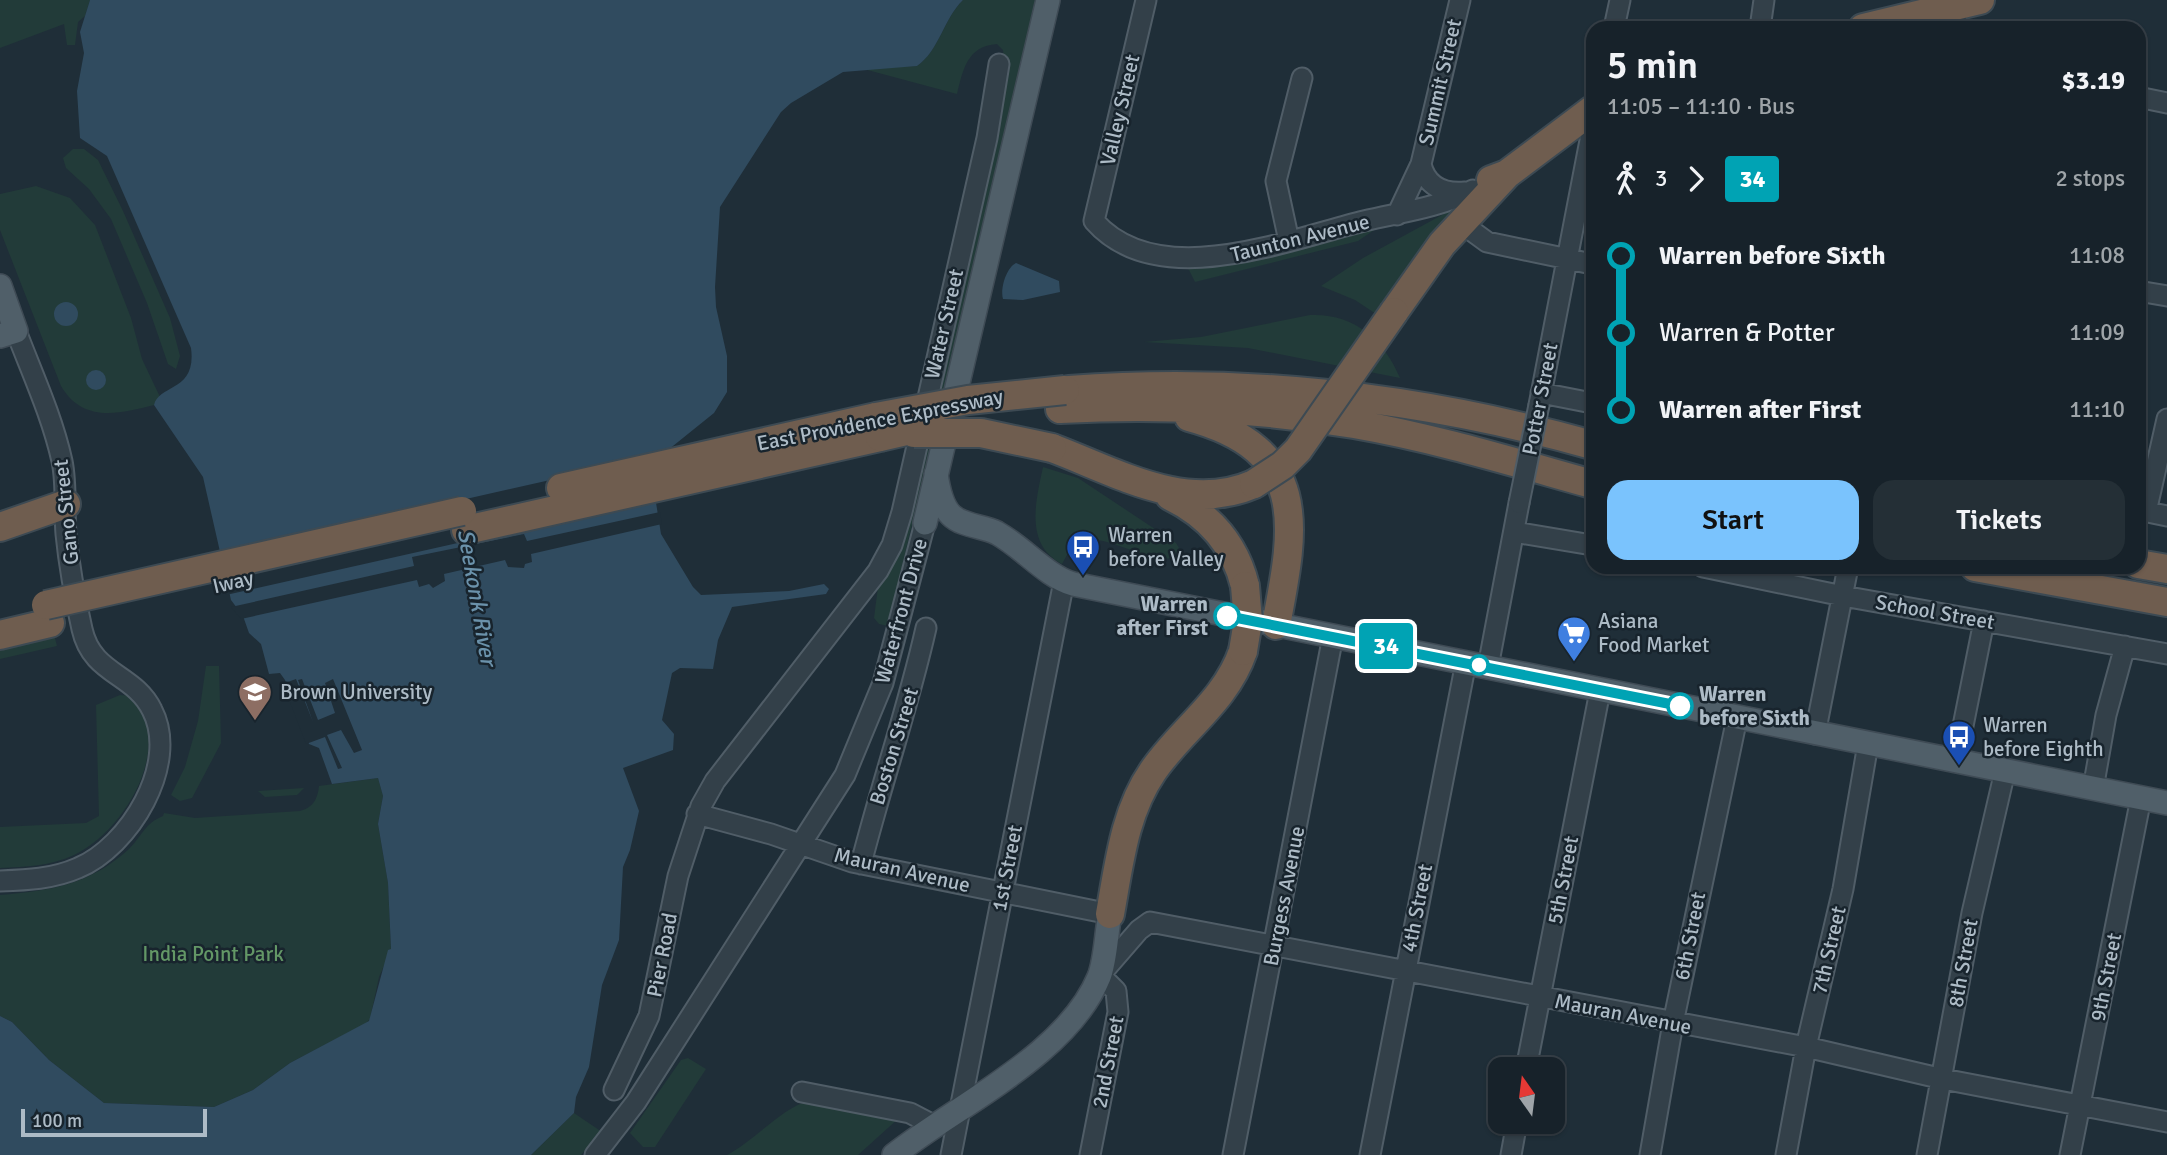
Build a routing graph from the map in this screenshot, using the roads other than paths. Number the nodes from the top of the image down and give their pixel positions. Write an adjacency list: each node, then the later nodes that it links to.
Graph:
1 (1048, 0): 37 (main road, Waterfront Drive)
2 (1146, 0): 21 (street, Valley Street)
3 (1460, 0): 16 (street, Summit Street)
4 (1620, 0): 8 (street)
5 (1764, 0): 9 (street)
6 (1903, 9): 7 (highway); 10 (highway)
7 (1964, 11)
8 (1616, 21)
9 (1761, 21)
10 (1878, 21)
11 (999, 64): 77 (street, Water Street)
12 (1302, 78): 23 (street)
13 (2146, 99): 14 (street)
14 (2167, 103)
15 (1586, 115): 17 (highway, Taunton Avenue)
16 (1421, 164): 19 (street, Summit Street); 20 (street, Summit Street)
17 (1507, 174): 19 (highway, Taunton Avenue); 22 (highway, Taunton Avenue)
18 (1586, 189): 24 (street, Potter Street)
19 (1473, 190): 20 (street, Taunton Avenue)
20 (1397, 215): 23 (street, Taunton Avenue)
21 (1094, 221): 23 (street, Taunton Avenue)
22 (1461, 223): 24 (street); 38 (highway, Taunton Avenue, bridge)
23 (1289, 241)
24 (1567, 259): 25 (street); 30 (street, Potter Street)
25 (1586, 263)
26 (0, 286): 29 (main road, Gano Street)
27 (2146, 292): 28 (street)
28 (2167, 296)
29 (8, 333): 41 (street, Gano Street)
30 (1540, 399): 32 (street); 48 (street, Potter Street, bridge)
31 (1063, 400): 33 (highway, East Providence Expressway); 35 (highway, East Providence Expressway, bridge); 36 (highway, East Providence Expressway); 44 (highway, East Providence Expressway, bridge)
32 (1586, 403)
33 (1114, 407): 39 (highway, East Providence Expressway); 61 (highway)
34 (2167, 419): 40 (street)
35 (880, 437): 38 (highway, bridge); 44 (highway, East Providence Expressway)
36 (1586, 444)
37 (936, 474): 45 (main road); 46 (main road, Waterfront Drive)
38 (1126, 476): 82 (highway, bridge)
39 (1586, 482)
40 (2146, 496)
41 (66, 504): 47 (highway); 80 (street, Gano Street)
42 (2146, 512): 43 (street)
43 (2167, 516)
44 (464, 520): 58 (highway, Iway)
45 (961, 521): 46 (main road); 50 (main road)
46 (925, 523): 50 (main road); 78 (street, Waterfront Drive)
47 (0, 527)
48 (1514, 532): 49 (street); 67 (street, Potter Street)
49 (1586, 544)
50 (1016, 546): 56 (main road)
51 (2146, 565): 52 (highway)
52 (2167, 569)
53 (1774, 574): 55 (street, School Street)
54 (2013, 574): 57 (highway)
55 (1846, 581): 60 (street, School Street); 70 (street)
56 (1063, 582): 61 (main road); 81 (street, 1st Street)
57 (2167, 602)
58 (48, 614): 59 (highway, Iway); 63 (highway, Iway)
59 (0, 615)
60 (1984, 621): 65 (street, School Street); 72 (street)
61 (1276, 625): 64 (main road)
62 (926, 628): 79 (street, Boston Street)
63 (0, 635)
64 (1333, 636): 67 (main road); 83 (street, Burgess Avenue)
65 (2125, 646): 66 (street, School Street); 74 (street)
66 (2167, 654)
67 (1477, 664): 68 (main road); 84 (street, 4th Street)
68 (1600, 691): 69 (main road); 86 (street, 5th Street)
69 (1737, 718): 70 (main road); 87 (street, 6th Street)
70 (1815, 734): 71 (main road)
71 (1868, 744): 72 (main road); 88 (street, 7th Street)
72 (1956, 761): 73 (main road)
73 (2005, 771): 74 (main road); 90 (street, 8th Street)
74 (2093, 789): 75 (main road)
75 (2141, 798): 76 (main road); 93 (street, 9th Street)
76 (2167, 803)
77 (697, 814): 78 (street, Mauran Avenue); 91 (street, Pier Road)
78 (803, 845): 79 (street, Mauran Avenue); 98 (street, Waterfront Drive)
79 (861, 864): 81 (street, Mauran Avenue)
80 (0, 881)
81 (1002, 892): 82 (street, Mauran Avenue); 94 (street, 1st Street)
82 (1110, 914): 85 (main road)
83 (1275, 947): 84 (street, Mauran Avenue); 85 (street, Mauran Avenue); 102 (street, Burgess Avenue)
84 (1404, 973): 86 (street, Mauran Avenue); 103 (street, 4th Street)
85 (1100, 975): 94 (main road); 101 (street, 2nd Street)
86 (1539, 998): 87 (street, Mauran Avenue); 89 (street, 5th Street)
87 (1672, 1023): 88 (street, Mauran Avenue); 105 (street, 6th Street)
88 (1806, 1047): 90 (street, Mauran Avenue); 106 (street, 7th Street)
89 (1528, 1057)
90 (1943, 1079): 93 (street, Mauran Avenue); 107 (street, 8th Street)
91 (614, 1090)
92 (802, 1092): 96 (street)
93 (2080, 1106): 95 (street, Mauran Avenue); 108 (street, 9th Street)
94 (961, 1108): 96 (main road); 100 (street, 1st Street)
95 (2167, 1122)
96 (933, 1125): 99 (main road)
97 (1515, 1134): 104 (street)
98 (595, 1155)
99 (894, 1155)
100 (951, 1155)
101 (1090, 1155)
102 (1233, 1155)
103 (1370, 1155)
104 (1511, 1155)
105 (1650, 1155)
106 (1786, 1155)
107 (1927, 1155)
108 (2070, 1155)

